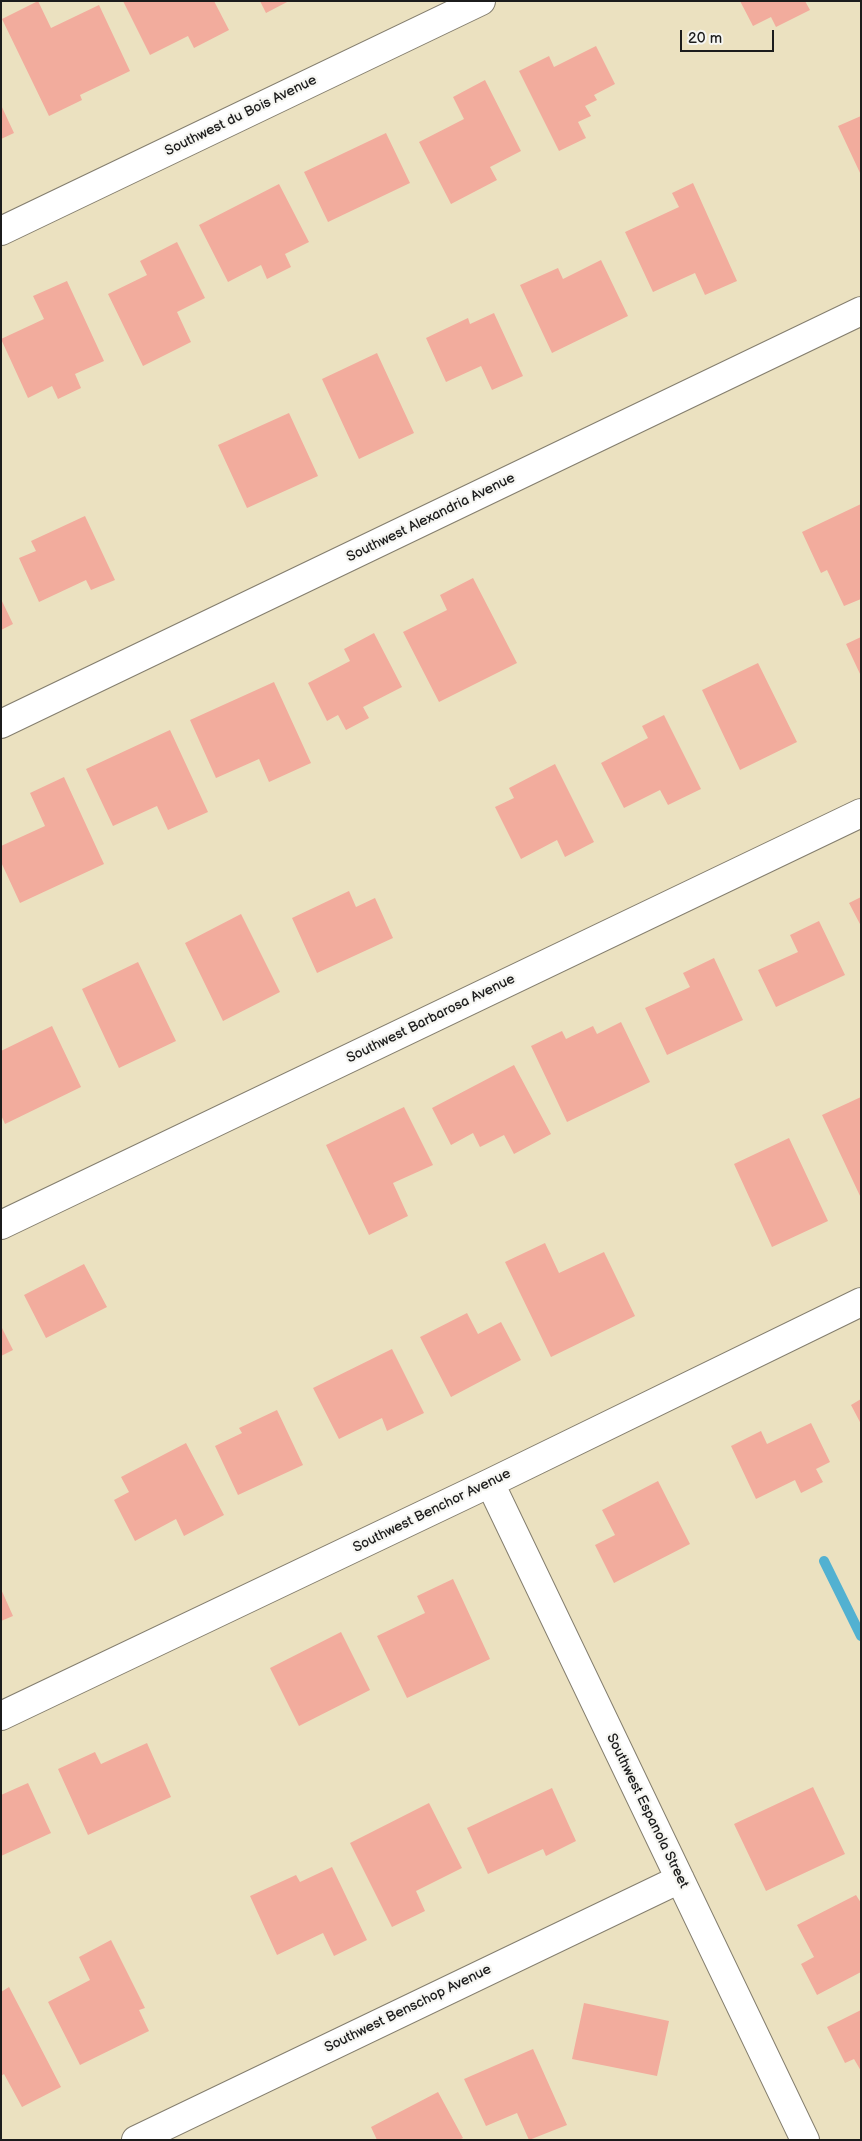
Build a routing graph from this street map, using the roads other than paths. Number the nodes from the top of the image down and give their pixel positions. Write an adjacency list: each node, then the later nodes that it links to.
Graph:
1 (481, 1): 2 (street, Southwest du Bois Avenue)
2 (1, 232)
3 (861, 311): 4 (street, Southwest Alexandria Avenue)
4 (1, 724)
5 (861, 813): 6 (street, Southwest Barbarosa Avenue)
6 (1, 1225)
7 (861, 1302): 8 (street, Southwest Benchor Avenue)
8 (490, 1483): 9 (street, Southwest Benchor Avenue); 10 (street, Southwest Espanola Street)
9 (1, 1716)
10 (680, 1879): 11 (street, Southwest Benschop Avenue); 12 (street, Southwest Espanola Street)
11 (136, 2140)
12 (805, 2140)

